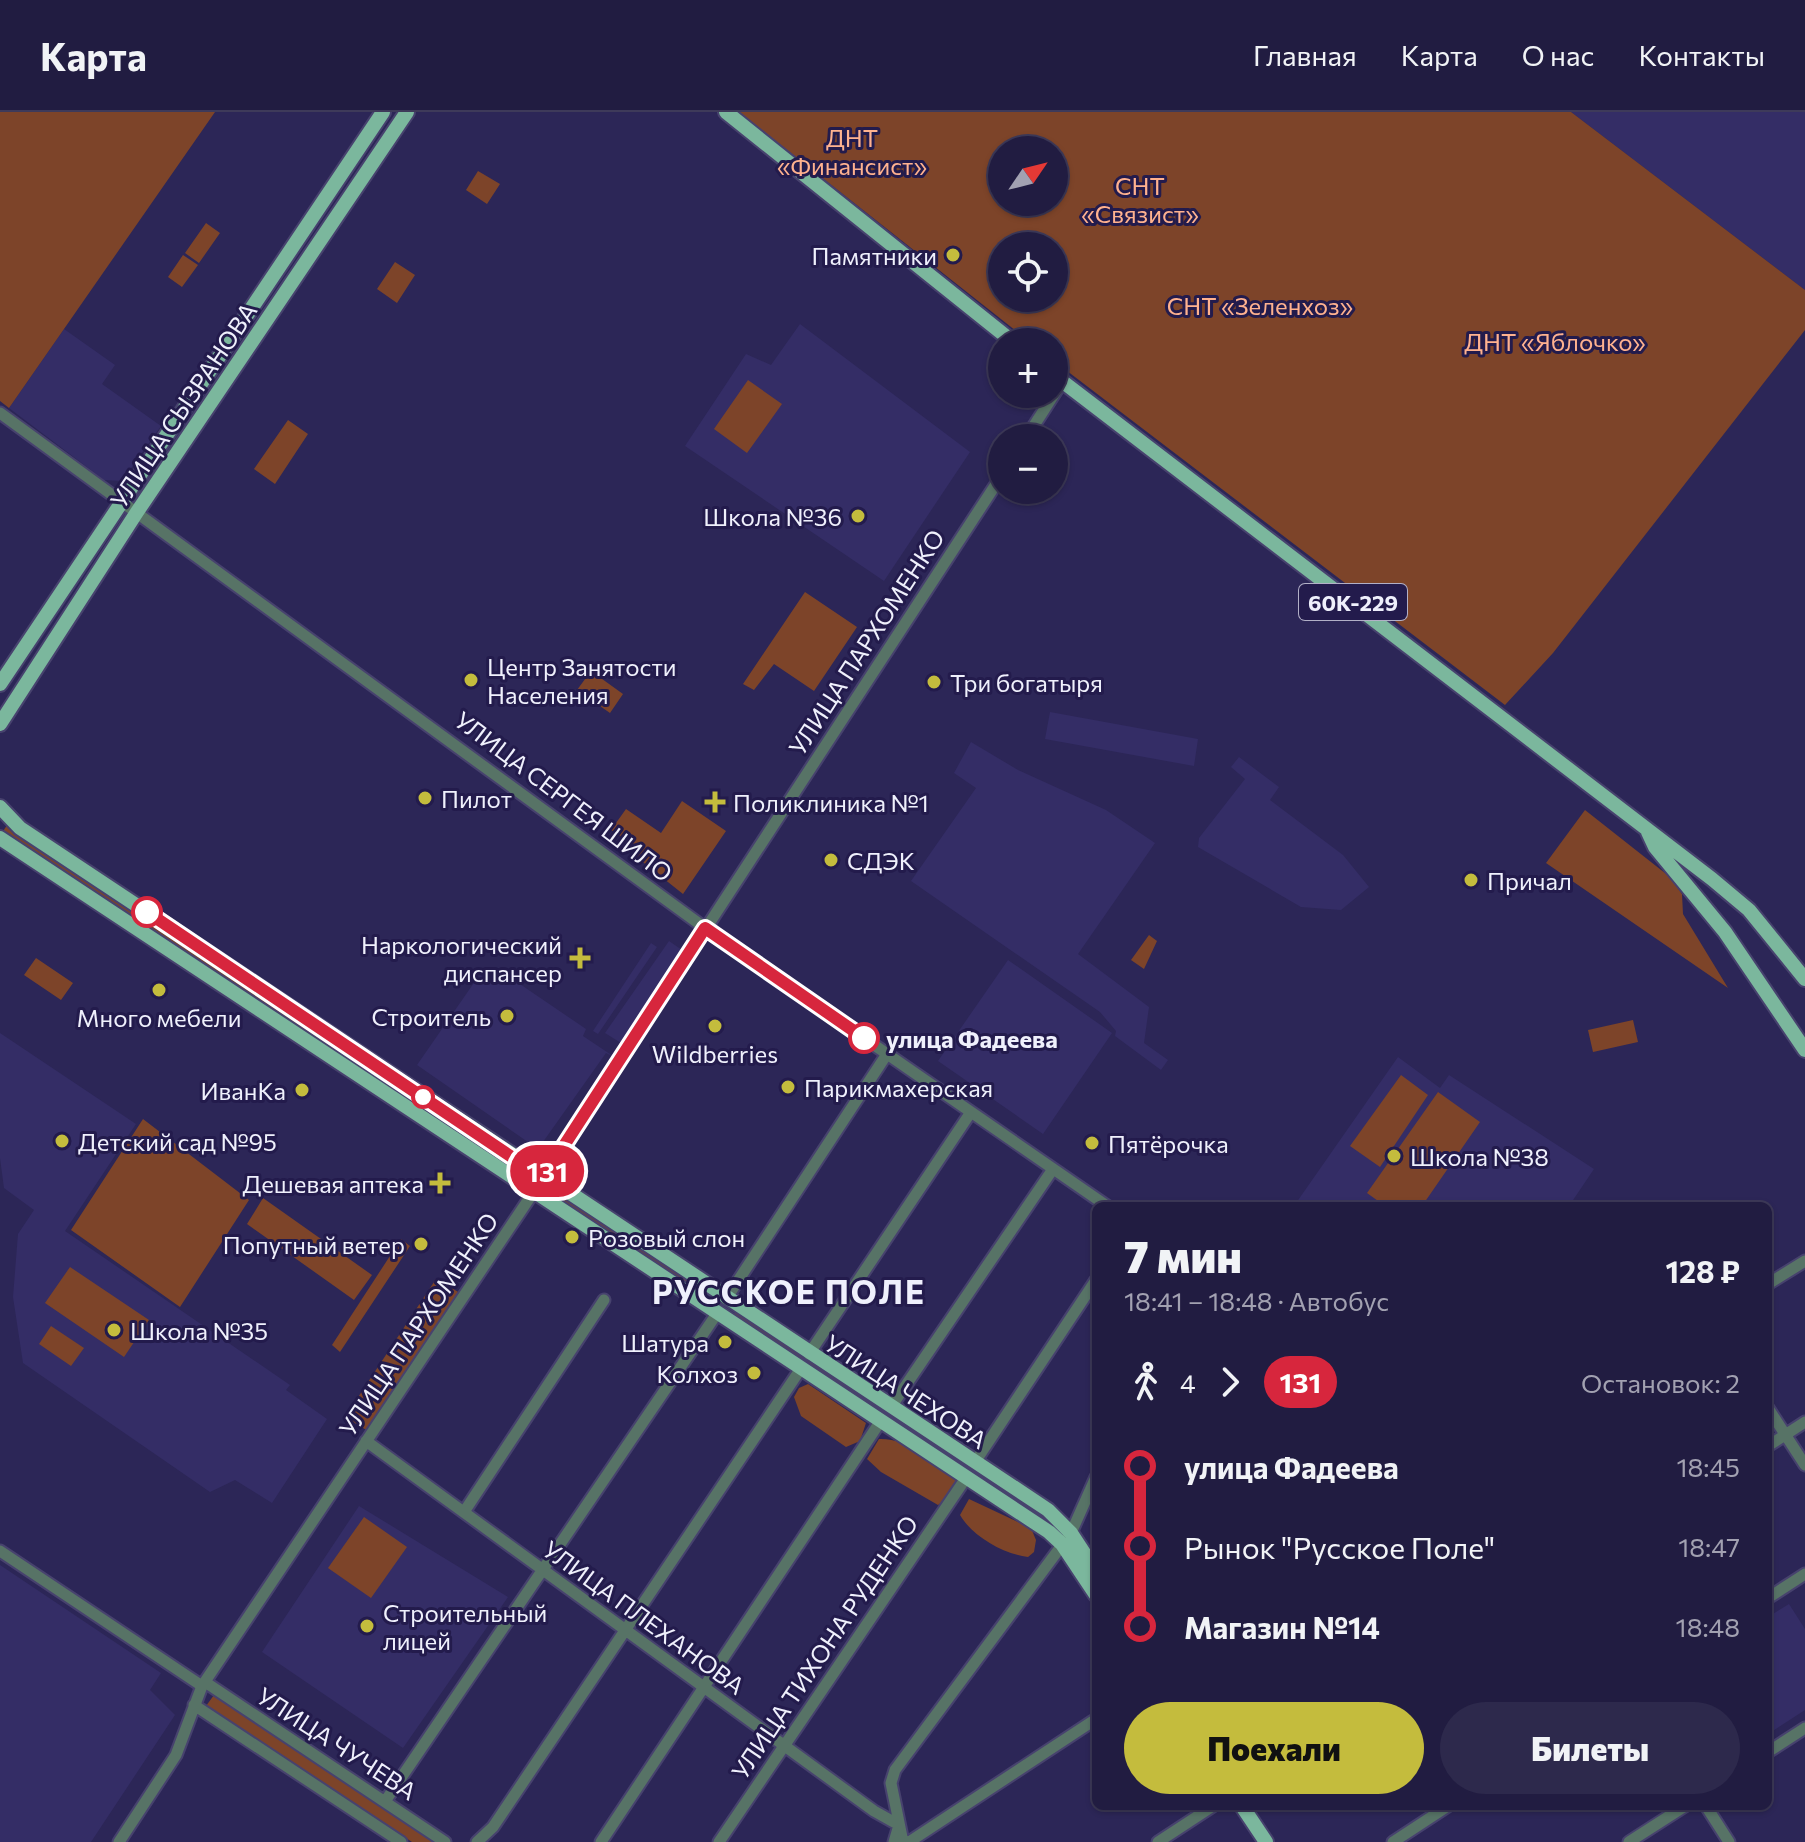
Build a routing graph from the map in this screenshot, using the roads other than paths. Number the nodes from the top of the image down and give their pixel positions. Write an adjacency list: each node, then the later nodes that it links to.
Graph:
1 (383, 112): 4 (main road, УЛИЦА СЫЗРАНОВА)
2 (407, 112): 5 (main road, УЛИЦА СЫЗРАНОВА)
3 (726, 112): 6 (main road)
4 (259, 295): 5 (main road); 10 (main road, УЛИЦА СЫЗРАНОВА)
5 (276, 307): 11 (main road, УЛИЦА СЫЗРАНОВА)
6 (996, 328)
7 (1068, 386): 15 (main road, 60К-229)
8 (0, 413): 10 (street, УЛИЦА СЕРГЕЯ ШИЛО)
9 (988, 496): 17 (street, УЛИЦА ПАРХОМЕНКО)
10 (121, 502): 11 (street, УЛИЦА СЕРГЕЯ ШИЛО); 12 (main road, УЛИЦА СЫЗРАНОВА)
11 (137, 512): 13 (main road, УЛИЦА СЫЗРАНОВА); 17 (street, УЛИЦА СЕРГЕЯ ШИЛО)
12 (0, 684)
13 (0, 724)
14 (0, 807): 23 (main road, УЛИЦА ЧЕХОВА)
15 (1648, 832): 18 (main road); 19 (main road)
16 (0, 838): 24 (main road, УЛИЦА ЧЕХОВА)
17 (705, 928): 20 (street, УЛИЦА СЕРГЕЯ ШИЛО); 23 (street, УЛИЦА ПАРХОМЕНКО)
18 (1805, 979)
19 (1805, 1050)
20 (887, 1054): 21 (street, УЛИЦА СЕРГЕЯ ШИЛО); 29 (street)
21 (971, 1112): 22 (street, УЛИЦА СЕРГЕЯ ШИЛО); 32 (street)
22 (1053, 1169): 25 (street, УЛИЦА СЕРГЕЯ ШИЛО); 34 (street)
23 (543, 1178): 24 (street, УЛИЦА ПАРХОМЕНКО); 29 (main road, УЛИЦА ЧЕХОВА)
24 (533, 1192): 31 (main road, УЛИЦА ЧЕХОВА); 39 (street, УЛИЦА ПАРХОМЕНКО)
25 (1101, 1202)
26 (1805, 1261): 27 (street)
27 (1772, 1282)
28 (1092, 1286): 41 (street)
29 (726, 1299): 31 (main road); 32 (main road, УЛИЦА ЧЕХОВА)
30 (604, 1300): 45 (street)
31 (716, 1315): 33 (main road, УЛИЦА ЧЕХОВА); 49 (street)
32 (809, 1354): 34 (main road, УЛИЦА ЧЕХОВА)
33 (800, 1370): 36 (main road, УЛИЦА ЧЕХОВА); 53 (street)
34 (891, 1407): 41 (main road, УЛИЦА ЧЕХОВА)
35 (1772, 1414): 38 (street)
36 (880, 1422): 43 (main road, УЛИЦА ЧЕХОВА); 55 (street)
37 (1805, 1422): 38 (street)
38 (1785, 1435): 40 (street); 42 (street)
39 (366, 1441): 45 (street, УЛИЦА ПЛЕХАНОВА); 54 (street, УЛИЦА ПАРХОМЕНКО)
40 (1772, 1443)
41 (975, 1462): 46 (main road, УЛИЦА ЧЕХОВА)
42 (1805, 1465)
43 (966, 1478): 46 (main road, УЛИЦА ЧЕХОВА); 59 (street, УЛИЦА ТИХОНА РУДЕНКО)
44 (1092, 1485): 46 (street)
45 (464, 1512): 49 (street, УЛИЦА ПЛЕХАНОВА)
46 (1066, 1538): 48 (main road, УЛИЦА ЧЕХОВА); 51 (main road, УЛИЦА ЧЕХОВА); 67 (street)
47 (0, 1551): 54 (street, УЛИЦА ЧУЧЕВА)
48 (1092, 1567)
49 (542, 1569): 53 (street, УЛИЦА ПЛЕХАНОВА); 61 (street)
50 (1805, 1574): 52 (street)
51 (1092, 1587)
52 (1772, 1595)
53 (626, 1630): 55 (street, УЛИЦА ПЛЕХАНОВА); 71 (street)
54 (203, 1684): 56 (street, УЛИЦА ПАРХОМЕНКО); 61 (street, УЛИЦА ЧУЧЕВА)
55 (704, 1688): 59 (street, УЛИЦА ПЛЕХАНОВА); 72 (street)
56 (194, 1705): 68 (street, УЛИЦА ПАРХОМЕНКО); 69 (street, УЛИЦА ЧУЧЕВА)
57 (1092, 1722): 76 (street)
58 (1805, 1728): 60 (street)
59 (784, 1746): 67 (street, УЛИЦА ПЛЕХАНОВА); 73 (street, УЛИЦА ТИХОНА РУДЕНКО)
60 (1772, 1749)
61 (386, 1800): 70 (street, УЛИЦА ЧУЧЕВА)
62 (1207, 1810): 77 (street)
63 (1245, 1810): 78 (main road)
64 (1442, 1810): 79 (street)
65 (1679, 1810): 80 (street)
66 (1709, 1810): 81 (street)
67 (899, 1825): 74 (street); 75 (street)
68 (119, 1842)
69 (401, 1842)
70 (445, 1842)
71 (477, 1842)
72 (601, 1842)
73 (719, 1842)
74 (894, 1842)
75 (903, 1842)
76 (909, 1842)
77 (1158, 1842)
78 (1266, 1842)
79 (1393, 1842)
80 (1629, 1842)
81 (1729, 1842)

